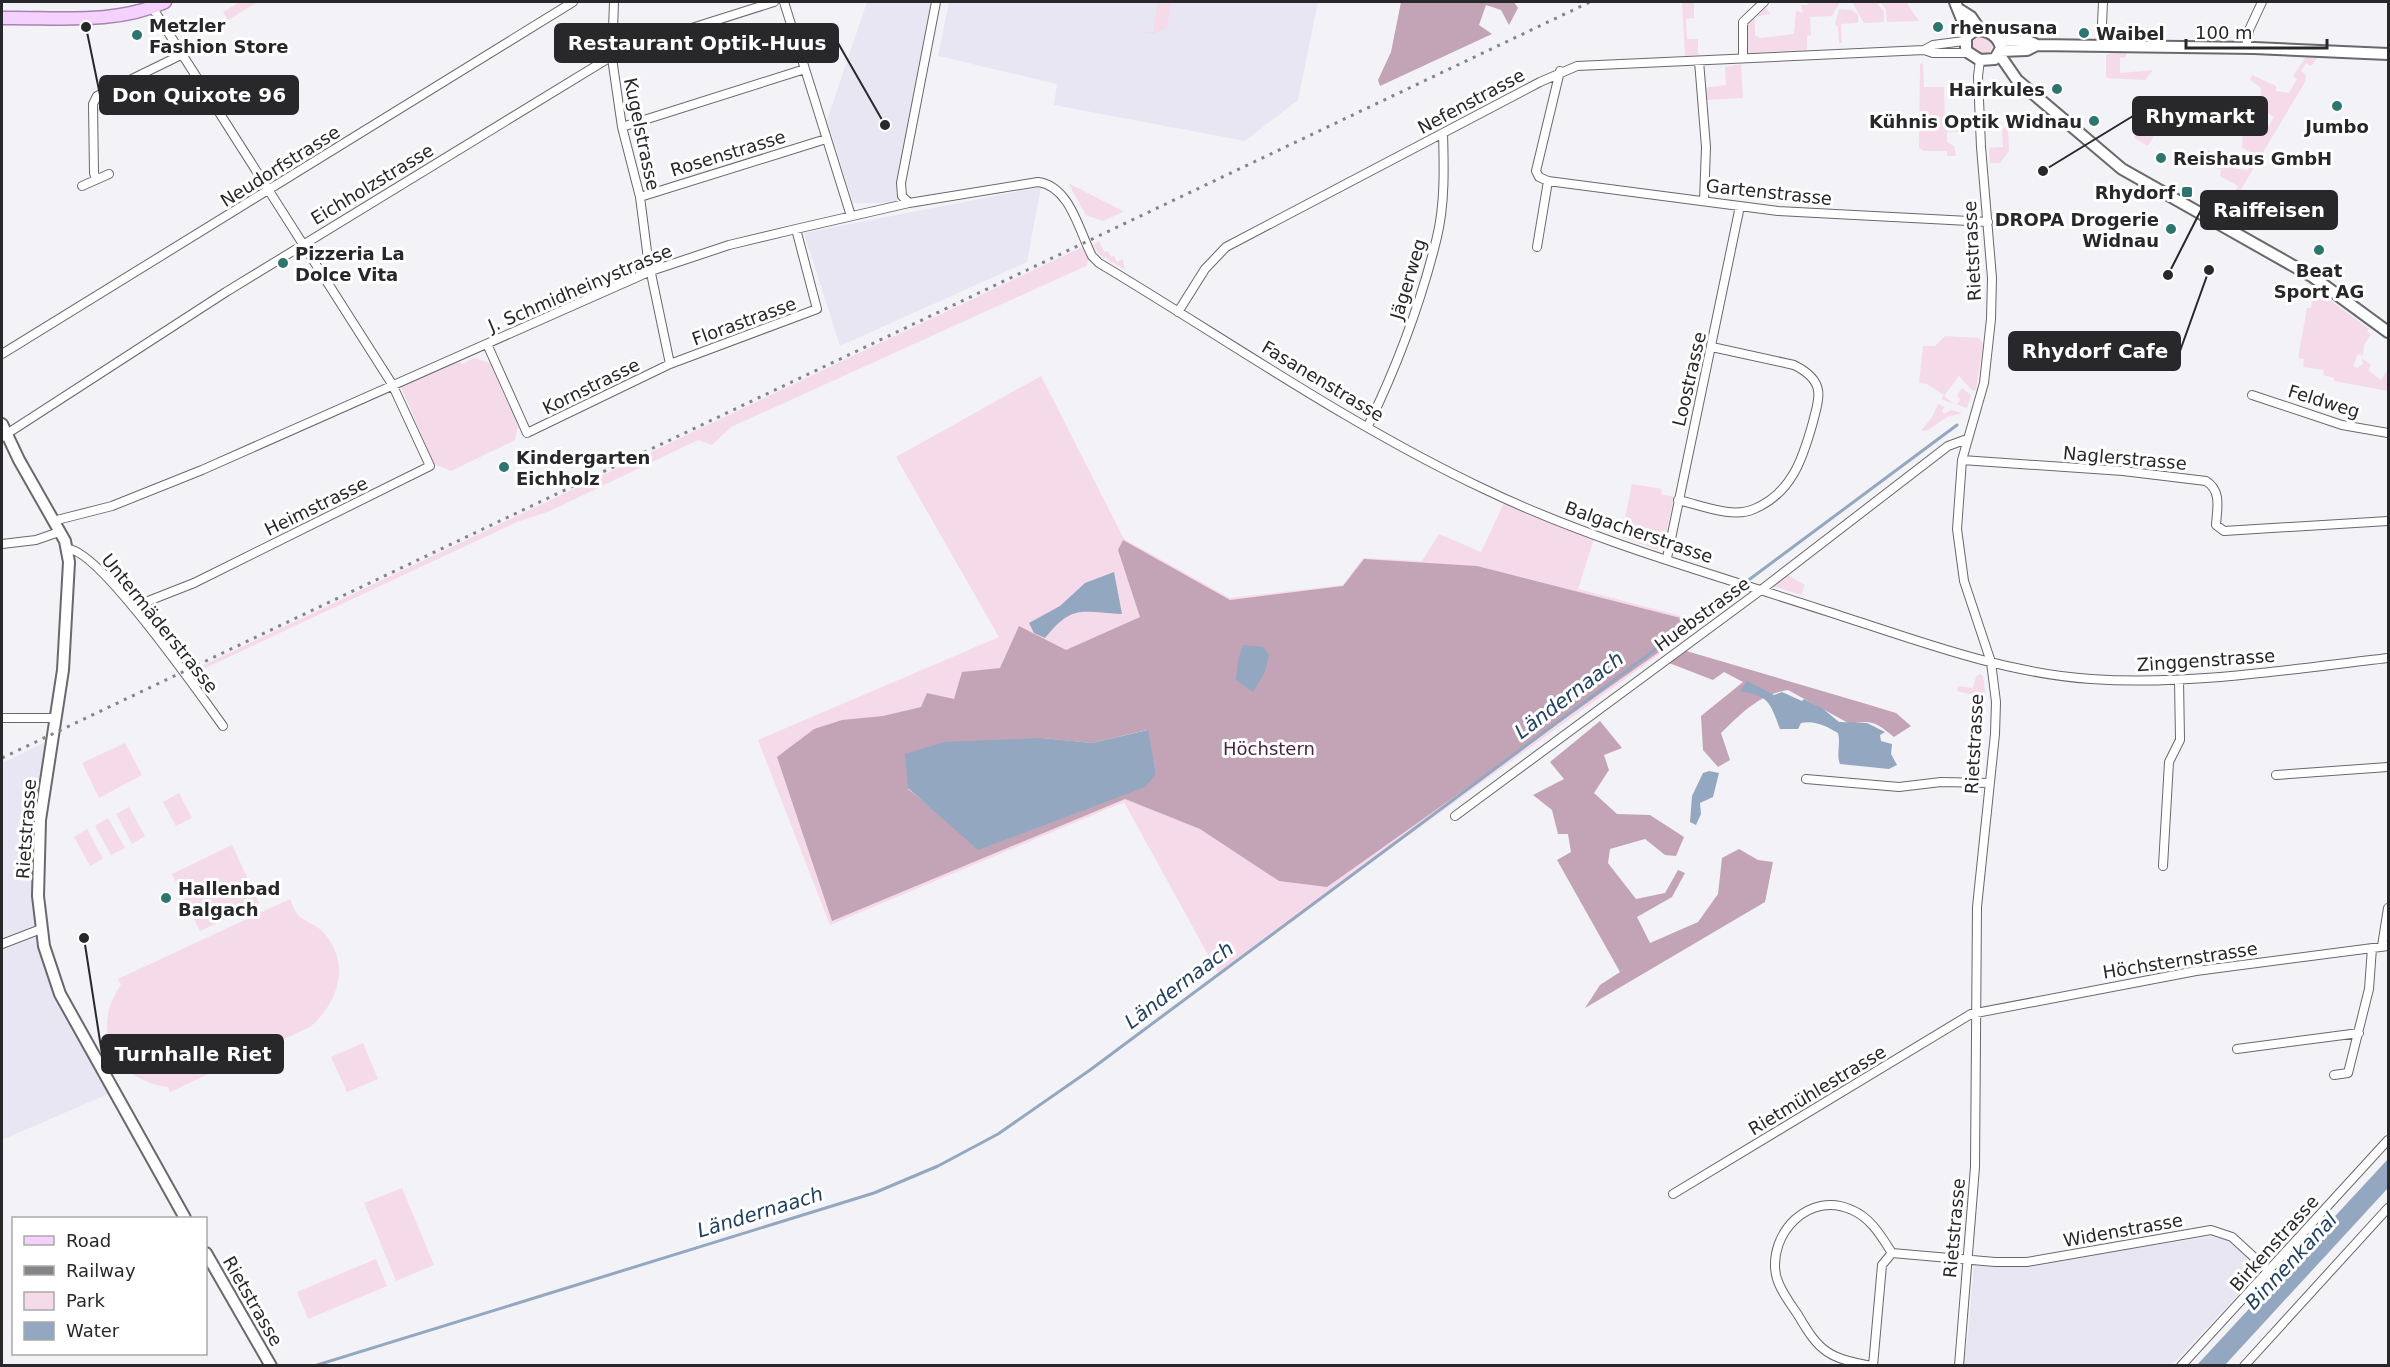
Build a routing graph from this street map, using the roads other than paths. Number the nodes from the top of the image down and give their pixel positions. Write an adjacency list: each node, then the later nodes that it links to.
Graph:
1 (165, 2): 11 (main road)
2 (573, 2): 34 (street, Neudorfstrasse)
3 (614, 2): 22 (street, Kugelstrasse)
4 (774, 2): 22 (street, Eichholzstrasse)
5 (784, 2): 25 (street)
6 (936, 2): 37 (street)
7 (1764, 2): 23 (street)
8 (2103, 2): 15 (street)
9 (2262, 2): 16 (street)
10 (1958, 6): 13 (street); 14 (street)
11 (152, 7): 12 (main road); 21 (street)
12 (2, 18)
13 (1980, 30): 14 (street); 19 (street)
14 (1966, 38): 17 (street, Nefenstrasse); 18 (street)
15 (2101, 46): 16 (street); 19 (street)
16 (2246, 48): 20 (street)
17 (1924, 51): 18 (street, Nefenstrasse); 23 (street, Nefenstrasse)
18 (1968, 53): 19 (street)
19 (1994, 53): 40 (street, Rietstrasse); 46 (street)
20 (2388, 54)
21 (181, 55): 31 (street); 34 (street)
22 (612, 58): 27 (street, Kugelstrasse); 42 (street, Eichholzstrasse)
23 (1743, 58): 24 (street, Nefenstrasse)
24 (1699, 61): 26 (street, Nefenstrasse); 36 (street)
25 (805, 69): 27 (street); 29 (street)
26 (1560, 72): 28 (street, Nefenstrasse); 32 (street)
27 (622, 127): 35 (street, Kugelstrasse)
28 (1443, 133): 45 (street, Nefenstrasse); 53 (street, Jägerweg)
29 (826, 139): 35 (street, Rosenstrasse); 39 (street)
30 (109, 174): 31 (street)
31 (96, 179): 33 (street)
32 (1548, 181): 36 (street, Gartenstrasse); 43 (street)
33 (82, 186)
34 (268, 190): 42 (street); 49 (street, Neudorfstrasse)
35 (640, 197): 44 (street, Kugelstrasse)
36 (1704, 201): 38 (street, Gartenstrasse)
37 (909, 203): 39 (street, J. Schmidheinystrasse); 45 (street, J. Schmidheinystrasse)
38 (1740, 206): 40 (street, Gartenstrasse); 48 (street, Loostrasse)
39 (851, 216): 41 (street, J. Schmidheinystrasse)
40 (1988, 222): 56 (street, Rietstrasse)
41 (796, 229): 44 (street, J. Schmidheinystrasse); 50 (street, Florastrasse)
42 (303, 244): 51 (street); 54 (street, Eichholzstrasse)
43 (1536, 247)
44 (651, 271): 47 (street, J. Schmidheinystrasse); 50 (street)
45 (1178, 312): 53 (street, Fasanenstrasse)
46 (2388, 332)
47 (487, 345): 50 (street, Kornstrasse); 51 (street, J. Schmidheinystrasse)
48 (1712, 347): 59 (street, Loostrasse); 59 (street)
49 (2, 354)
50 (670, 364)
51 (392, 384): 60 (street, J. Schmidheinystrasse); 67 (street, Heimstrasse)
52 (2252, 395): 55 (street, Feldweg)
53 (1368, 426): 58 (street, Fasanenstrasse)
54 (3, 432): 60 (street, Rietstrasse)
55 (2388, 433)
56 (1967, 439): 57 (street, Rietstrasse); 66 (street, Huebstrasse)
57 (1962, 460): 61 (street, Naglerstrasse); 69 (street, Rietstrasse)
58 (1454, 474): 65 (street, Balgacherstrasse)
59 (1678, 500): 65 (street, Loostrasse)
60 (52, 521): 62 (street, Rietstrasse)
61 (2388, 521)
62 (59, 532): 63 (street); 64 (street, Rietstrasse)
63 (2, 544)
64 (68, 549): 67 (street, Untermäderstrasse); 72 (street, Rietstrasse)
65 (1667, 558): 66 (street, Balgacherstrasse)
66 (1758, 588): 69 (street, Balgacherstrasse); 78 (street, Huebstrasse)
67 (133, 607): 73 (street, Untermäderstrasse)
68 (2388, 658): 70 (street, Zinggenstrasse)
69 (1991, 662): 70 (street, Zinggenstrasse); 77 (street, Rietstrasse)
70 (2179, 680): 79 (street)
71 (2, 718): 72 (street)
72 (56, 718): 81 (street, Rietstrasse)
73 (223, 726)
74 (2388, 766): 75 (street)
75 (2276, 775)
76 (1806, 778): 77 (street)
77 (1990, 783): 85 (street, Rietstrasse)
78 (1455, 816)
79 (2163, 866)
80 (2388, 908): 83 (street)
81 (41, 928): 82 (street); 92 (street, Rietstrasse)
82 (2, 944)
83 (2385, 946): 84 (street, Höchsternstrasse)
84 (2372, 948): 85 (street, Höchsternstrasse); 86 (street)
85 (1977, 1012): 90 (street, Rietmühlestrasse); 95 (street, Rietstrasse)
86 (2359, 1033): 87 (street); 88 (street)
87 (2236, 1049)
88 (2334, 1075)
89 (2388, 1140): 96 (street, Birkenstrasse)
90 (1673, 1194)
91 (2388, 1208): 101 (street)
92 (184, 1217)
93 (1892, 1253): 95 (street, Widenstrasse); 98 (street); 98 (street)
94 (207, 1255): 97 (street, Rietstrasse)
95 (1968, 1258): 96 (street, Widenstrasse); 99 (street, Rietstrasse)
96 (2270, 1271): 100 (street, Birkenstrasse)
97 (271, 1365)
98 (1873, 1365)
99 (1959, 1365)
100 (2181, 1365)
101 (2244, 1365)

